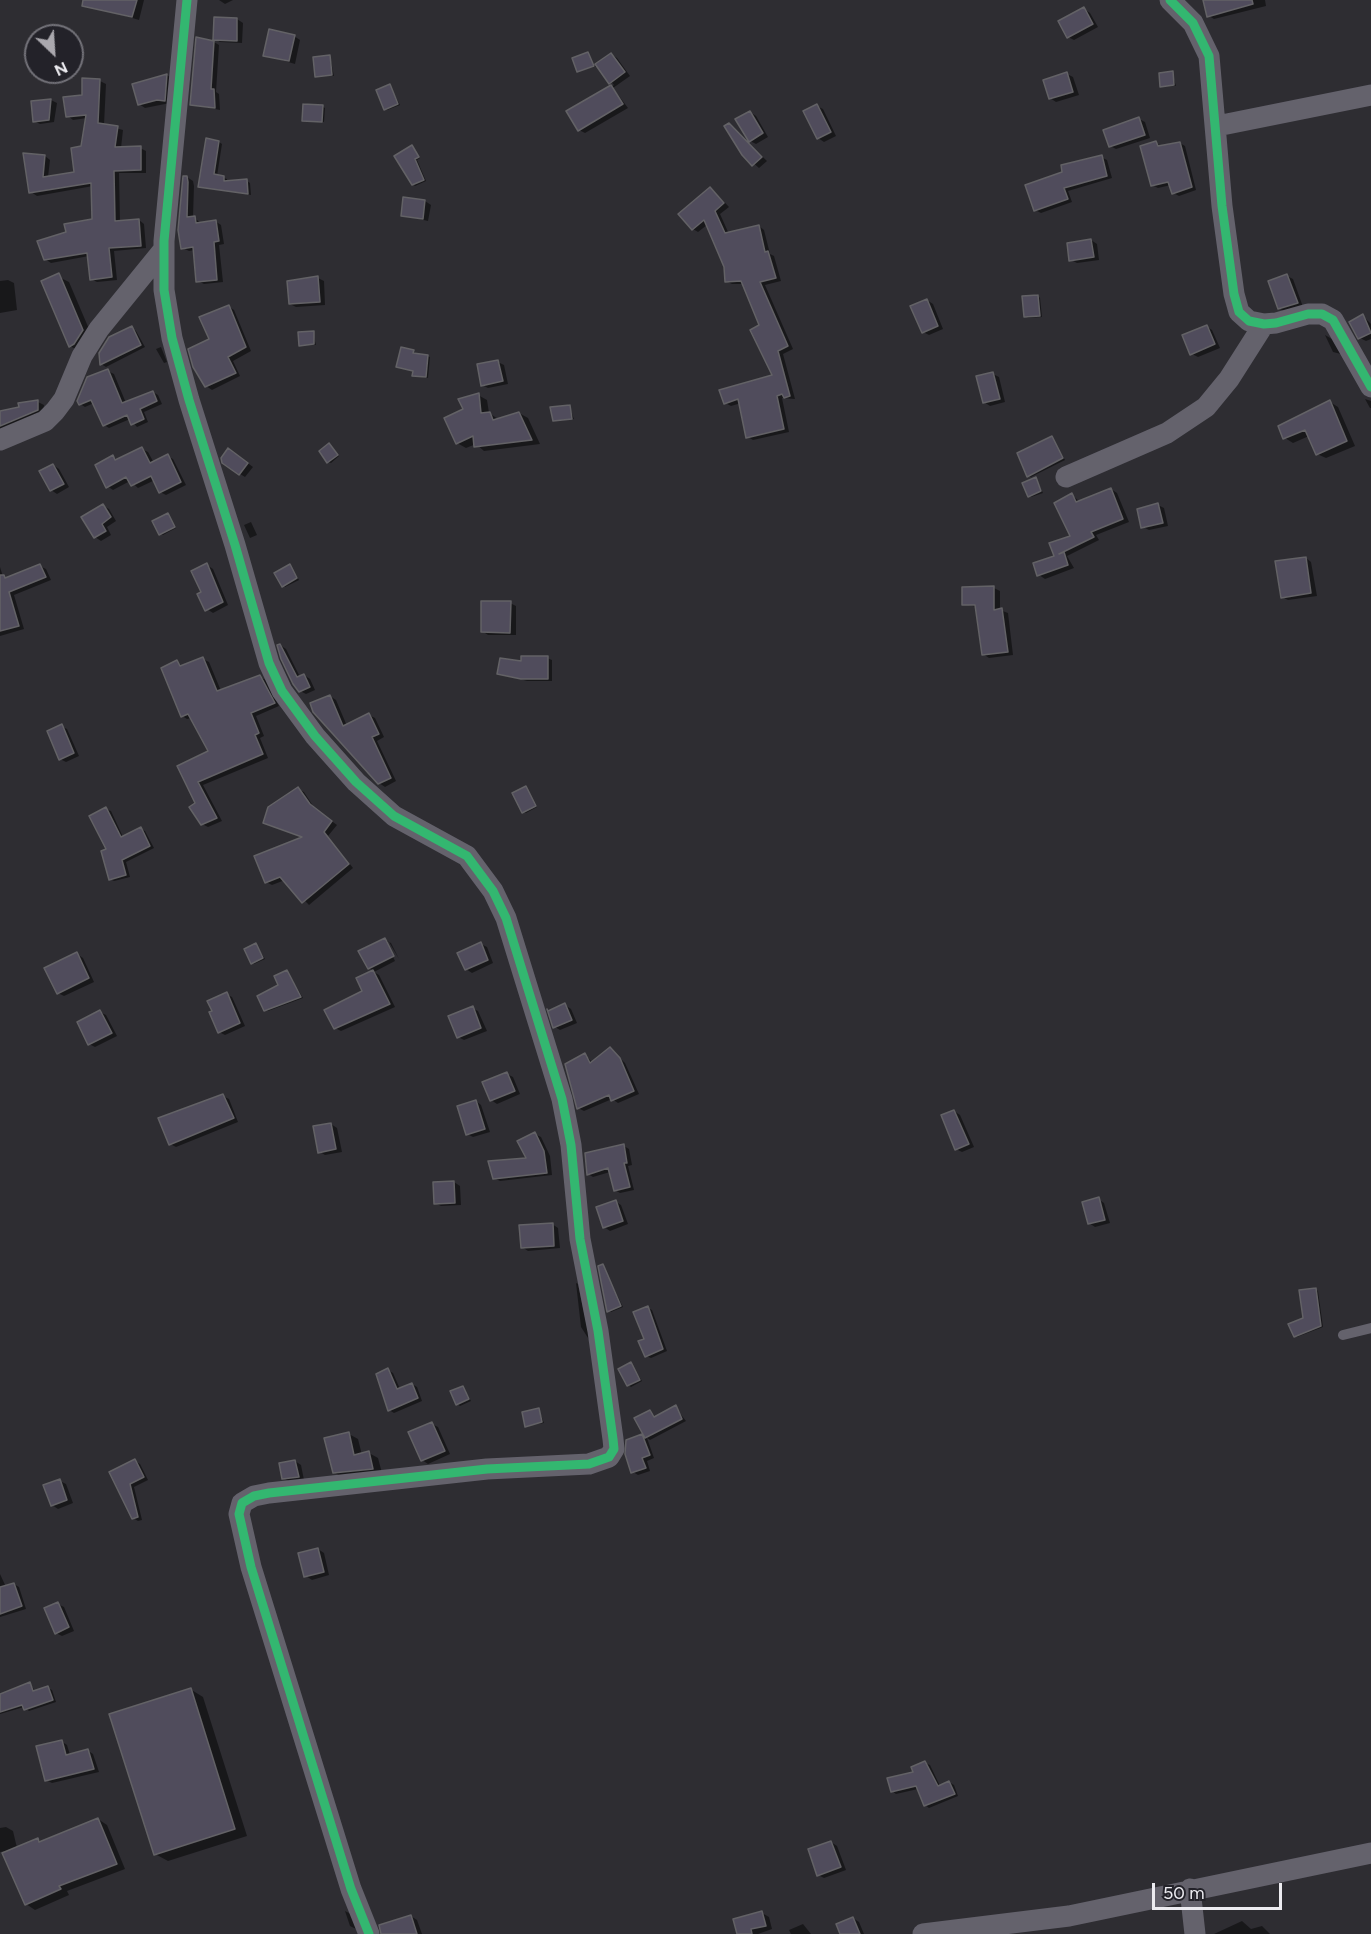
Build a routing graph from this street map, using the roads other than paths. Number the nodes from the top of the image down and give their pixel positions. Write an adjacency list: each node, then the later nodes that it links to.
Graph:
1 (187, 0): 5 (street)
2 (1170, 0): 4 (street)
3 (1371, 95): 4 (street)
4 (1217, 126): 6 (street)
5 (164, 249): 8 (street); 14 (street)
6 (1264, 324): 7 (street); 9 (street)
7 (1371, 387)
8 (0, 440)
9 (1066, 477)
10 (1371, 1328): 11 (lane)
11 (1343, 1335)
12 (1371, 1852): 13 (street)
13 (1190, 1889): 15 (street); 16 (street)
14 (369, 1934)
15 (923, 1934)
16 (1195, 1934)

